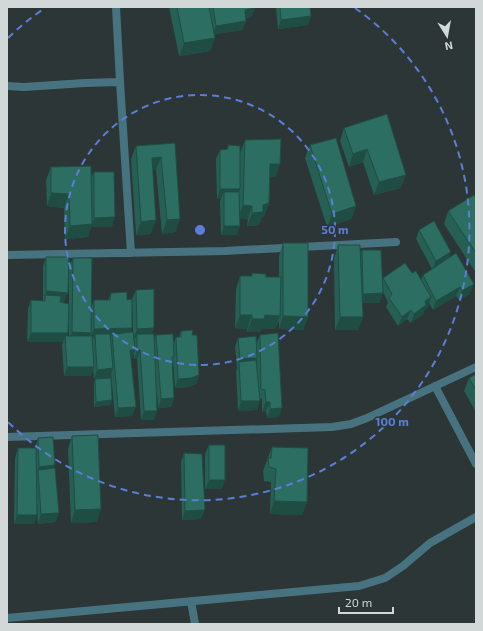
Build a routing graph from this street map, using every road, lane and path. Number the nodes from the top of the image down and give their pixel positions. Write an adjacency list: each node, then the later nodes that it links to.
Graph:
1 (116, 7): 2 (street)
2 (120, 82): 3 (street); 5 (street)
3 (7, 86)
4 (396, 242): 5 (street)
5 (131, 253): 6 (street)
6 (7, 255)
7 (476, 367): 8 (street)
8 (435, 386): 9 (street); 10 (street)
9 (7, 437)
10 (476, 464)
11 (476, 517): 12 (street)
12 (191, 601): 13 (street); 14 (street)
13 (7, 618)
14 (195, 624)

